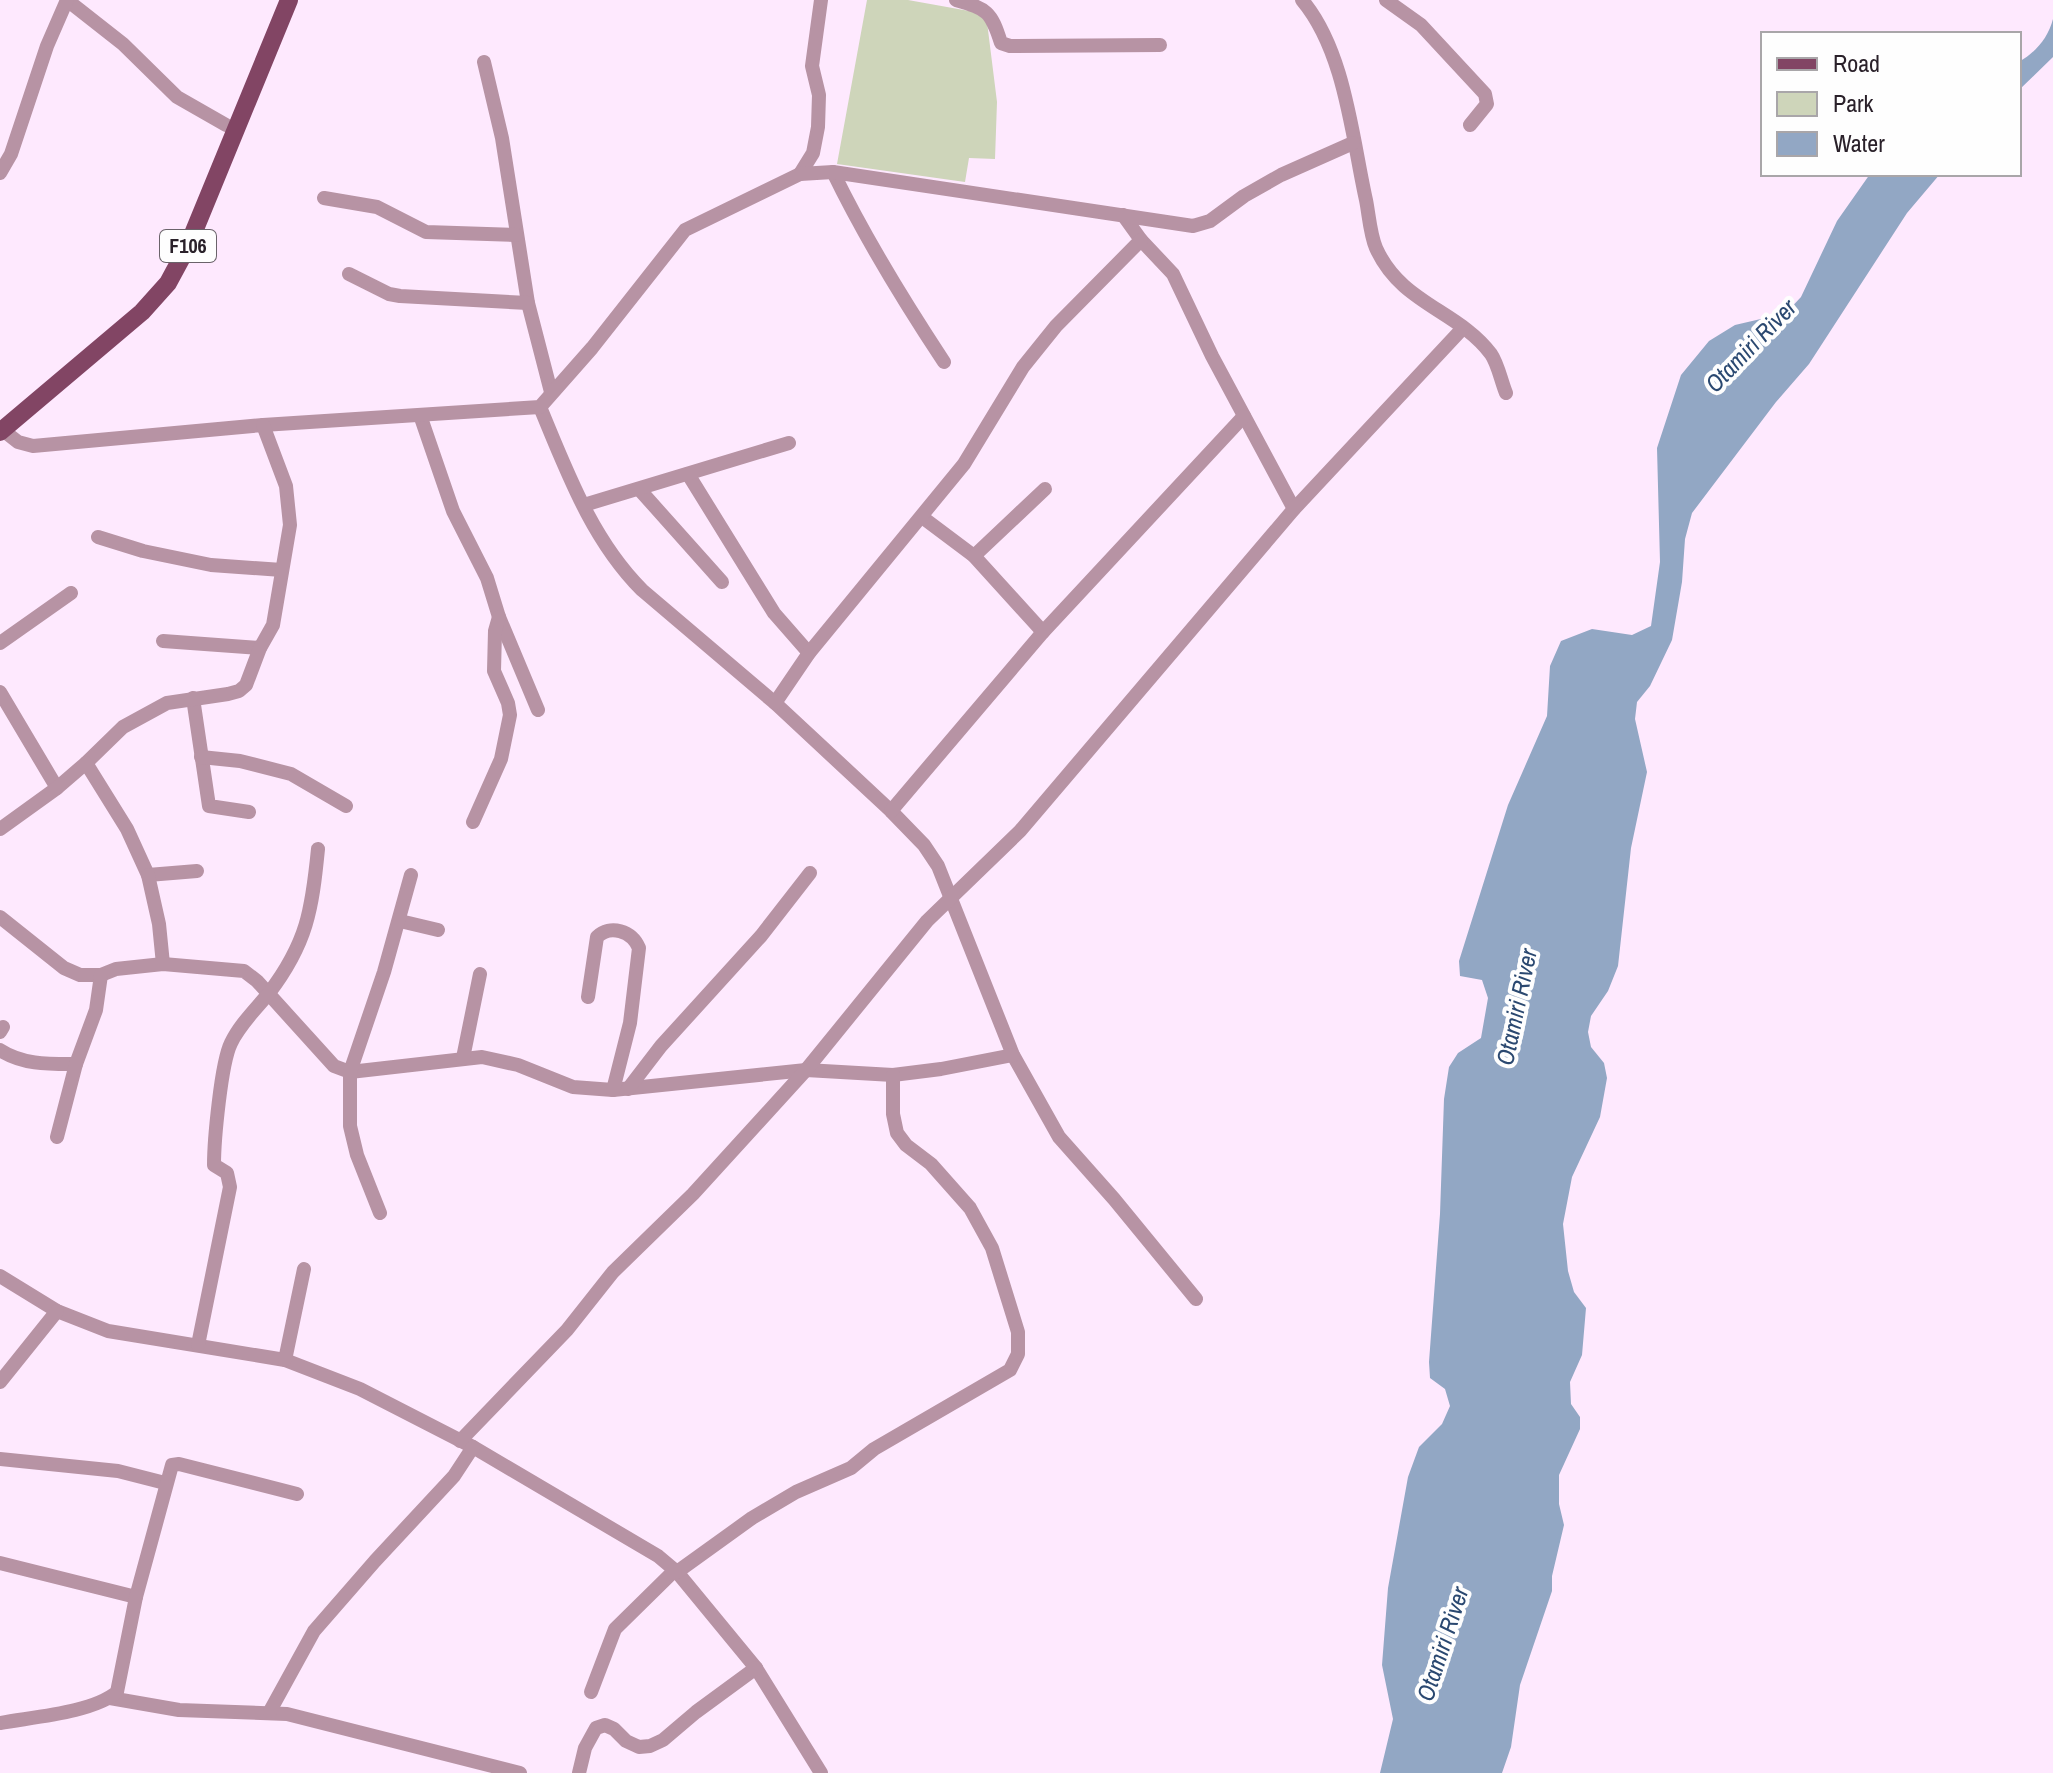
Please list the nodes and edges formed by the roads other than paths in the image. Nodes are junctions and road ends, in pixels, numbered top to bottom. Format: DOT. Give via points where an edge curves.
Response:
graph roads {
  1 [pos="67,0"];
  2 [pos="278,0"];
  3 [pos="289,0"];
  4 [pos="821,0"];
  5 [pos="956,0"];
  6 [pos="1302,0"];
  7 [pos="1386,0"];
  8 [pos="1160,45"];
  9 [pos="484,62"];
  10 [pos="226,125"];
  11 [pos="1470,125"];
  12 [pos="1353,143"];
  13 [pos="833,172"];
  14 [pos="0,173"];
  15 [pos="800,174"];
  16 [pos="324,198"];
  17 [pos="1123,215"];
  18 [pos="516,235"];
  19 [pos="1141,240"];
  20 [pos="349,274"];
  21 [pos="528,303"];
  22 [pos="1463,328"];
  23 [pos="944,362"];
  24 [pos="551,392"];
  25 [pos="1506,393"];
  26 [pos="540,407"];
  27 [pos="420,415"];
  28 [pos="1244,416"];
  29 [pos="263,425"];
  30 [pos="0,427"];
  31 [pos="789,443"];
  32 [pos="688,474"];
  33 [pos="639,489"];
  34 [pos="1045,489"];
  35 [pos="584,505"];
  36 [pos="1294,509"];
  37 [pos="922,517"];
  38 [pos="98,537"];
  39 [pos="974,556"];
  40 [pos="282,570"];
  41 [pos="722,582"];
  42 [pos="71,593"];
  43 [pos="499,617"];
  44 [pos="1043,632"];
  45 [pos="163,641"];
  46 [pos="0,643"];
  47 [pos="260,648"];
  48 [pos="809,653"];
  49 [pos="0,692"];
  50 [pos="193,698"];
  51 [pos="775,703"];
  52 [pos="538,710"];
  53 [pos="201,757"];
  54 [pos="86,763"];
  55 [pos="57,788"];
  56 [pos="346,806"];
  57 [pos="891,811"];
  58 [pos="249,812"];
  59 [pos="473,822"];
  60 [pos="0,829"];
  61 [pos="318,849"];
  62 [pos="197,871"];
  63 [pos="810,873"];
  64 [pos="148,875"];
  65 [pos="411,875"];
  66 [pos="951,898"];
  67 [pos="0,917"];
  68 [pos="400,921"];
  69 [pos="438,930"];
  70 [pos="163,964"];
  71 [pos="480,974"];
  72 [pos="101,975"];
  73 [pos="268,993"];
  74 [pos="588,997"];
  75 [pos="0,1050"];
  76 [pos="1013,1055"];
  77 [pos="463,1058"];
  78 [pos="76,1064"];
  79 [pos="806,1070"];
  80 [pos="350,1072"];
  81 [pos="893,1075"];
  82 [pos="620,1090"];
  83 [pos="57,1137"];
  84 [pos="380,1213"];
  85 [pos="304,1269"];
  86 [pos="0,1276"];
  87 [pos="1196,1299"];
  88 [pos="57,1311"];
  89 [pos="198,1345"];
  90 [pos="285,1360"];
  91 [pos="0,1382"];
  92 [pos="467,1444"];
  93 [pos="0,1459"];
  94 [pos="165,1483"];
  95 [pos="297,1494"];
  96 [pos="0,1563"];
  97 [pos="676,1571"];
  98 [pos="136,1597"];
  99 [pos="756,1668"];
  100 [pos="591,1692"];
  101 [pos="110,1698"];
  102 [pos="270,1711"];
  103 [pos="0,1723"];
  104 [pos="520,1773"];
  105 [pos="579,1773"];
  106 [pos="821,1773"];
  1 -- 10 [label="street" via="123,44 177,97"];
  1 -- 14 [label="street"];
  2 -- 10 [label="main road, F106"];
  3 -- 30 [label="main road, F106" via="168,283 142,312"];
  4 -- 15 [label="street" via="812,66 819,95 818,127 813,153"];
  5 -- 8 [label="street" via="985,8 1001,43 1010,46"];
  6 -- 12 [label="street" via="1334,62"];
  7 -- 11 [label="street" via="1421,25 1485,94 1487,104"];
  9 -- 18 [label="street"];
  10 -- 30 [label="main road, F106" via="179,241 159,276 135,305"];
  12 -- 17 [label="street" via="1281,175 1203,224"];
  12 -- 22 [label="street" via="1376,247 1402,287"];
  13 -- 15 [label="street"];
  13 -- 17 [label="street"];
  13 -- 23 [label="street" via="875,253"];
  15 -- 24 [label="street" via="685,230"];
  16 -- 18 [label="street" via="377,207 426,232"];
  17 -- 19 [label="street"];
  18 -- 21 [label="street"];
  19 -- 28 [label="street" via="1173,274"];
  19 -- 37 [label="street" via="1023,367 964,464"];
  20 -- 21 [label="street" via="400,296"];
  21 -- 24 [label="street"];
  22 -- 25 [label="street" via="1491,355"];
  22 -- 36 [label="street"];
  24 -- 26 [label="street"];
  26 -- 27 [label="street"];
  26 -- 35 [label="street"];
  27 -- 29 [label="street"];
  27 -- 43 [label="street" via="453,511 487,578"];
  28 -- 36 [label="street"];
  28 -- 44 [label="street"];
  29 -- 30 [label="street" via="33,446 18,442"];
  29 -- 40 [label="street" via="290,503"];
  31 -- 32 [label="street"];
  32 -- 33 [label="street"];
  32 -- 48 [label="street" via="774,613"];
  33 -- 35 [label="street"];
  33 -- 41 [label="street"];
  34 -- 39 [label="street"];
  35 -- 51 [label="street" via="620,568"];
  36 -- 66 [label="street" via="1020,831"];
  37 -- 39 [label="street"];
  37 -- 48 [label="street"];
  38 -- 40 [label="street" via="211,565"];
  39 -- 44 [label="street"];
  40 -- 47 [label="street" via="273,625"];
  42 -- 46 [label="street"];
  43 -- 52 [label="street"];
  43 -- 59 [label="street" via="494,671 510,715 501,759"];
  44 -- 57 [label="street"];
  45 -- 47 [label="street"];
  47 -- 50 [label="street" via="239,691"];
  48 -- 51 [label="street"];
  49 -- 55 [label="street"];
  50 -- 53 [label="street"];
  50 -- 54 [label="street" via="167,703 123,727"];
  51 -- 57 [label="street"];
  53 -- 56 [label="street" via="291,774"];
  53 -- 58 [label="street" via="209,806"];
  54 -- 55 [label="street"];
  54 -- 64 [label="street"];
  55 -- 60 [label="street"];
  57 -- 66 [label="street" via="931,855"];
  61 -- 73 [label="street" via="301,942"];
  62 -- 64 [label="street"];
  63 -- 82 [label="street" via="761,936"];
  64 -- 70 [label="street"];
  65 -- 68 [label="street"];
  66 -- 76 [label="street"];
  66 -- 79 [label="street"];
  67 -- 72 [label="street" via="64,968"];
  68 -- 69 [label="street"];
  68 -- 80 [label="street"];
  70 -- 72 [label="street"];
  70 -- 73 [label="street" via="244,971"];
  71 -- 77 [label="street"];
  72 -- 78 [label="street" via="96,1010"];
  73 -- 80 [label="street" via="334,1066"];
  73 -- 89 [label="street" via="242,1025 226,1058 214,1165 227,1173 230,1187"];
  74 -- 82 [label="street" via="597,937 611,930 627,933 639,948"];
  75 -- 78 [label="street" via="41,1064"];
  76 -- 81 [label="street"];
  76 -- 87 [label="street" via="1059,1137"];
  77 -- 80 [label="street"];
  77 -- 82 [label="street" via="518,1065 573,1087"];
  78 -- 83 [label="street"];
  79 -- 81 [label="street"];
  79 -- 82 [label="street"];
  79 -- 92 [label="street" via="613,1272"];
  80 -- 84 [label="street" via="350,1126"];
  81 -- 97 [label="street" via="897,1133 970,1208 992,1248 1018,1332 1018,1354 1010,1370 874,1449 851,1468 752,1518"];
  85 -- 90 [label="street"];
  86 -- 88 [label="street"];
  88 -- 89 [label="street" via="108,1331"];
  88 -- 91 [label="street"];
  89 -- 90 [label="street"];
  90 -- 92 [label="street" via="360,1389"];
  92 -- 97 [label="street"];
  92 -- 102 [label="street" via="454,1476 314,1631"];
  93 -- 94 [label="street" via="118,1471"];
  94 -- 95 [label="street" via="172,1465 179,1464"];
  94 -- 98 [label="street"];
  96 -- 98 [label="street"];
  97 -- 99 [label="street"];
  97 -- 100 [label="street" via="615,1629"];
  98 -- 101 [label="street" via="117,1692"];
  99 -- 105 [label="street" via="650,1746 626,1741 605,1725 596,1728"];
  99 -- 106 [label="street"];
  101 -- 102 [label="street" via="179,1710"];
  101 -- 103 [label="street"];
  102 -- 104 [label="street"];
}
